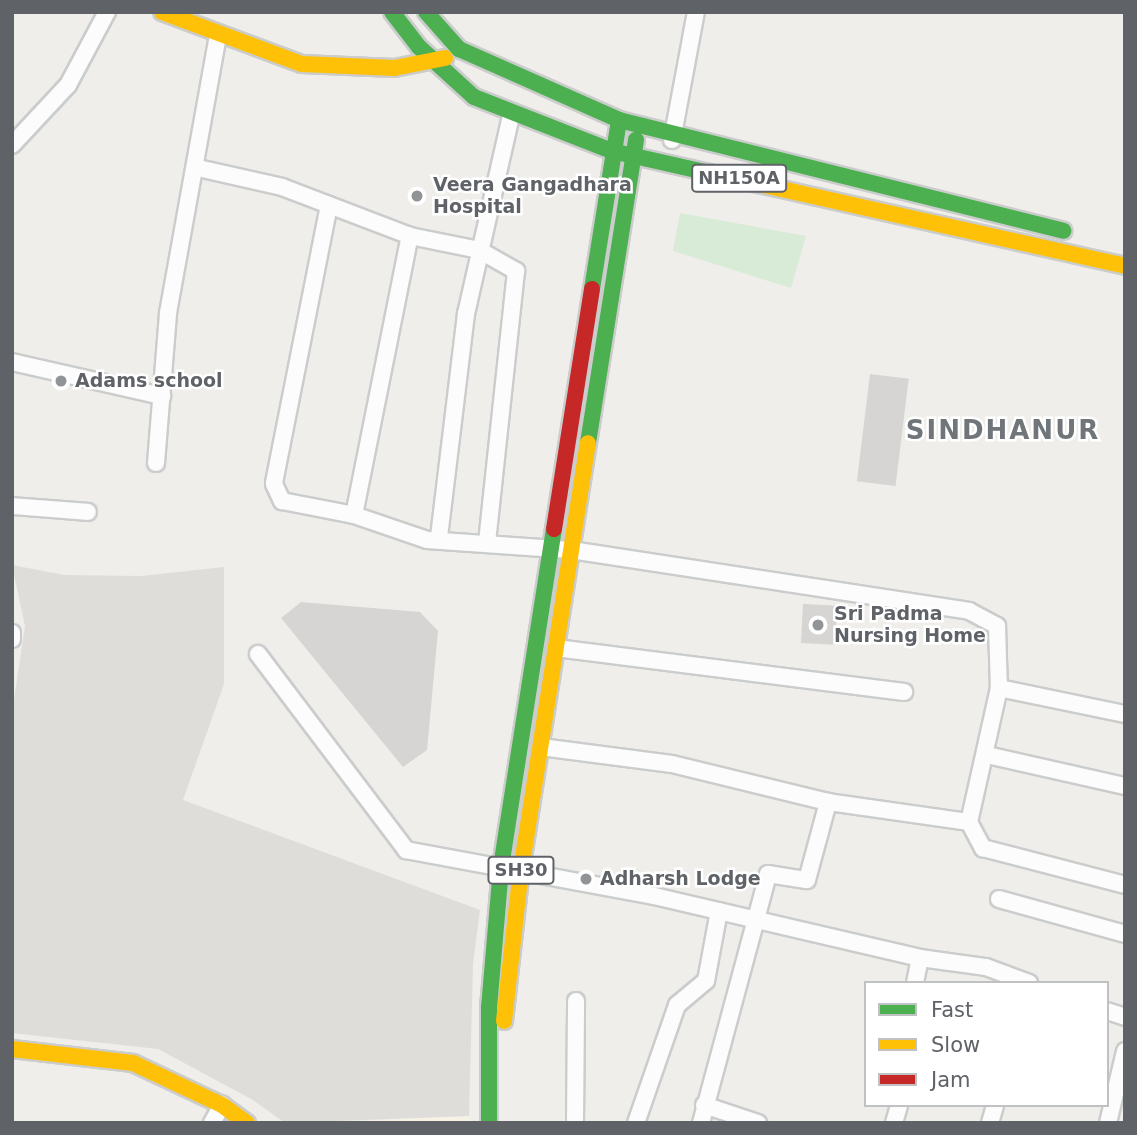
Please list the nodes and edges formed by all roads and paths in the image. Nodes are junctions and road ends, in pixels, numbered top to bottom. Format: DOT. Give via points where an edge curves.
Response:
graph roads {
  1 [pos="107,12"];
  2 [pos="162,12"];
  3 [pos="392,12"];
  4 [pos="426,12"];
  5 [pos="696,12"];
  6 [pos="218,35"];
  7 [pos="459,49"];
  8 [pos="437,63"];
  9 [pos="512,111"];
  10 [pos="619,120"];
  11 [pos="638,125"];
  12 [pos="673,135"];
  13 [pos="12,145"];
  14 [pos="612,150"];
  15 [pos="634,155"];
  16 [pos="668,163"];
  17 [pos="198,168"];
  18 [pos="328,205"];
  19 [pos="410,236"];
  20 [pos="1085,237"];
  21 [pos="479,250"];
  22 [pos="1125,266"];
  23 [pos="12,362"];
  24 [pos="162,396"];
  25 [pos="156,463"];
  26 [pos="12,506"];
  27 [pos="88,512"];
  28 [pos="354,515"];
  29 [pos="439,537"];
  30 [pos="487,541"];
  31 [pos="551,548"];
  32 [pos="571,550"];
  33 [pos="12,633"];
  34 [pos="12,639"];
  35 [pos="556,648"];
  36 [pos="258,654"];
  37 [pos="999,688"];
  38 [pos="904,692"];
  39 [pos="1125,714"];
  40 [pos="541,747"];
  41 [pos="987,755"];
  42 [pos="1125,786"];
  43 [pos="828,802"];
  44 [pos="969,822"];
  45 [pos="501,867"];
  46 [pos="521,870"];
  47 [pos="1125,885"];
  48 [pos="999,898"];
  49 [pos="719,911"];
  50 [pos="759,918"];
  51 [pos="1125,934"];
  52 [pos="920,958"];
  53 [pos="915,981"];
  54 [pos="1024,981"];
  55 [pos="576,1001"];
  56 [pos="12,1049"];
  57 [pos="1125,1051"];
  58 [pos="222,1105"];
  59 [pos="704,1105"];
  60 [pos="212,1123"];
  61 [pos="247,1123"];
  62 [pos="489,1123"];
  63 [pos="506,1123"];
  64 [pos="575,1123"];
  65 [pos="636,1123"];
  66 [pos="701,1123"];
  67 [pos="758,1123"];
  68 [pos="1108,1123"];
  1 -- 13 [label="street" via="68,85"];
  2 -- 6 [label="main road"];
  3 -- 8 [label="main road, NH150A"];
  4 -- 7 [label="main road, NH150A"];
  5 -- 12 [label="street"];
  6 -- 8 [label="main road" via="302,64 394,68"];
  6 -- 17 [label="street"];
  7 -- 8 [label="main road"];
  7 -- 10 [label="main road, NH150A"];
  8 -- 9 [label="main road, NH150A" via="474,97"];
  9 -- 14 [label="main road, NH150A"];
  9 -- 21 [label="street"];
  10 -- 11 [label="main road, NH150A"];
  10 -- 14 [label="main road"];
  11 -- 12 [label="main road, NH150A"];
  11 -- 15 [label="main road, SH30"];
  12 -- 16 [label="street"];
  12 -- 20 [label="main road, NH150A"];
  14 -- 15 [label="main road, NH150A"];
  14 -- 31 [label="main road"];
  15 -- 16 [label="main road, NH150A"];
  15 -- 32 [label="main road, SH30"];
  16 -- 22 [label="main road, NH150A"];
  17 -- 18 [label="street" via="282,187"];
  17 -- 24 [label="street" via="168,313"];
  18 -- 19 [label="street"];
  18 -- 28 [label="street" via="274,484 282,501"];
  19 -- 21 [label="street"];
  19 -- 28 [label="street"];
  21 -- 29 [label="street"];
  21 -- 30 [label="street" via="516,271"];
  23 -- 24 [label="street"];
  24 -- 25 [label="street"];
  26 -- 27 [label="street"];
  28 -- 29 [label="street" via="427,540"];
  29 -- 30 [label="street"];
  30 -- 31 [label="street"];
  31 -- 32 [label="street"];
  31 -- 45 [label="main road"];
  32 -- 35 [label="main road, SH30"];
  32 -- 37 [label="street" via="969,611 997,626"];
  33 -- 34 [label="street"];
  35 -- 38 [label="street"];
  35 -- 40 [label="main road, SH30"];
  36 -- 45 [label="street" via="407,850"];
  37 -- 39 [label="street"];
  37 -- 41 [label="street"];
  40 -- 43 [label="street" via="672,764"];
  40 -- 46 [label="main road, SH30"];
  41 -- 42 [label="street"];
  41 -- 44 [label="street"];
  43 -- 44 [label="street"];
  43 -- 50 [label="street" via="807,880 768,874"];
  44 -- 47 [label="street" via="983,848"];
  45 -- 46 [label="street"];
  45 -- 62 [label="main road" via="489,1008"];
  46 -- 49 [label="street"];
  46 -- 63 [label="main road, SH30" via="502,1040"];
  48 -- 51 [label="street"];
  49 -- 50 [label="street"];
  49 -- 65 [label="street" via="706,981 677,1005"];
  50 -- 52 [label="street"];
  50 -- 59 [label="street"];
  52 -- 53 [label="street"];
  52 -- 54 [label="street" via="986,967"];
  55 -- 64 [label="street"];
  56 -- 58 [label="main road" via="133,1063"];
  57 -- 68 [label="street"];
  58 -- 60 [label="street"];
  58 -- 61 [label="main road"];
  59 -- 66 [label="street"];
  59 -- 67 [label="street"];
}
